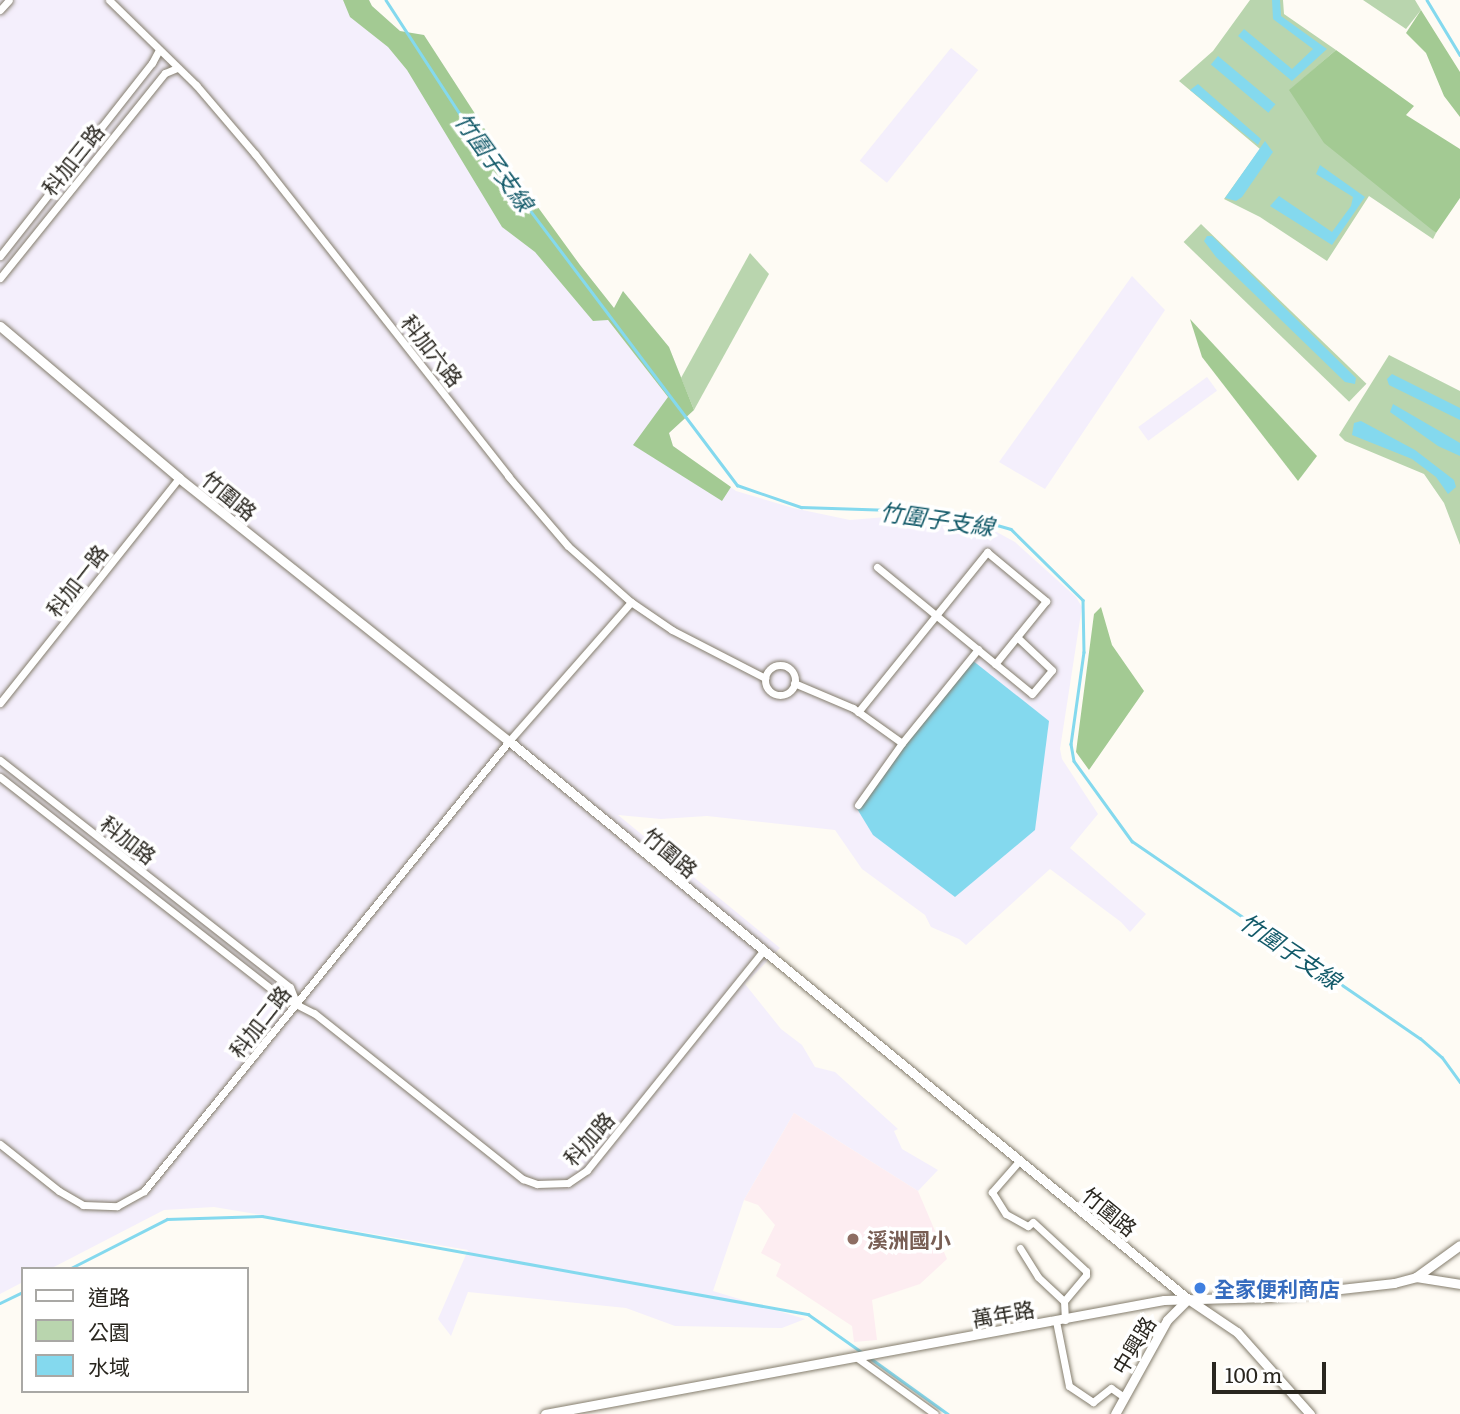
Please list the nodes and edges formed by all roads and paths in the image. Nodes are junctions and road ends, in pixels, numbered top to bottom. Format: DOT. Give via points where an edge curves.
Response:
graph roads {
  1 [pos="9,0"];
  2 [pos="109,0"];
  3 [pos="0,10"];
  4 [pos="159,50"];
  5 [pos="177,68"];
  6 [pos="0,256"];
  7 [pos="0,278"];
  8 [pos="0,326"];
  9 [pos="179,478"];
  10 [pos="877,568"];
  11 [pos="631,602"];
  12 [pos="935,615"];
  13 [pos="1017,637"];
  14 [pos="978,649"];
  15 [pos="995,664"];
  16 [pos="765,678"];
  17 [pos="794,683"];
  18 [pos="0,704"];
  19 [pos="858,712"];
  20 [pos="509,741"];
  21 [pos="902,743"];
  22 [pos="0,760"];
  23 [pos="0,777"];
  24 [pos="859,805"];
  25 [pos="762,950"];
  26 [pos="296,1003"];
  27 [pos="0,1144"];
  28 [pos="1020,1160"];
  29 [pos="1460,1245"];
  30 [pos="1020,1248"];
  31 [pos="1416,1276"];
  32 [pos="1460,1284"];
  33 [pos="1188,1298"];
  34 [pos="1064,1301"];
  35 [pos="1061,1321"];
  36 [pos="863,1355"];
  37 [pos="1124,1397"];
  38 [pos="545,1414"];
  39 [pos="935,1414"];
  40 [pos="1115,1414"];
  41 [pos="1310,1414"];
  1 -- 3 [label="street"];
  2 -- 4 [label="street, 科加六路"];
  4 -- 5 [label="street, 科加六路"];
  4 -- 6 [label="street, 科加三路"];
  5 -- 7 [label="street, 科加三路" via="165,72"];
  5 -- 11 [label="street, 科加六路" via="255,154 537,512"];
  8 -- 9 [label="street, 竹圍路"];
  9 -- 18 [label="street, 科加一路"];
  9 -- 20 [label="street, 竹圍路"];
  10 -- 12 [label="street"];
  11 -- 16 [label="street, 科加六路" via="672,630"];
  11 -- 20 [label="street, 科加二路"];
  12 -- 13 [label="street" via="987,552 1046,601"];
  12 -- 14 [label="street"];
  12 -- 19 [label="street"];
  13 -- 15 [label="street"];
  13 -- 15 [label="street" via="1052,670 1032,694"];
  14 -- 15 [label="street"];
  14 -- 21 [label="street"];
  16 -- 17 [label="street" via="766,688 774,694 789,692"];
  16 -- 17 [label="street" via="773,667 782,665 793,674"];
  17 -- 19 [label="street"];
  19 -- 21 [label="street"];
  20 -- 25 [label="street, 竹圍路"];
  20 -- 26 [label="street, 科加二路"];
  21 -- 24 [label="street"];
  22 -- 26 [label="street, 科加路" via="290,987"];
  23 -- 26 [label="street, 科加路" via="282,998"];
  25 -- 26 [label="street, 科加路" via="593,1164 575,1180 552,1186 523,1179"];
  25 -- 28 [label="street, 竹圍路"];
  26 -- 27 [label="street, 科加二路" via="156,1180 129,1202 83,1205"];
  28 -- 33 [label="street, 竹圍路"];
  28 -- 34 [label="street" via="992,1192 1006,1214 1028,1226 1033,1223 1086,1271"];
  29 -- 31 [label="street, 萬年路"];
  30 -- 34 [label="street" via="1038,1277"];
  31 -- 32 [label="street"];
  31 -- 33 [label="street, 萬年路" via="1394,1283 1269,1297"];
  33 -- 35 [label="street, 萬年路"];
  33 -- 37 [label="street, 中興路" via="1167,1321"];
  33 -- 41 [label="street, 竹圍路" via="1237,1332"];
  34 -- 35 [label="street"];
  35 -- 36 [label="street, 萬年路"];
  35 -- 37 [label="street" via="1069,1386 1093,1402 1111,1388"];
  36 -- 38 [label="street, 萬年路"];
  36 -- 39 [label="street"];
  37 -- 40 [label="street, 中興路"];
}
